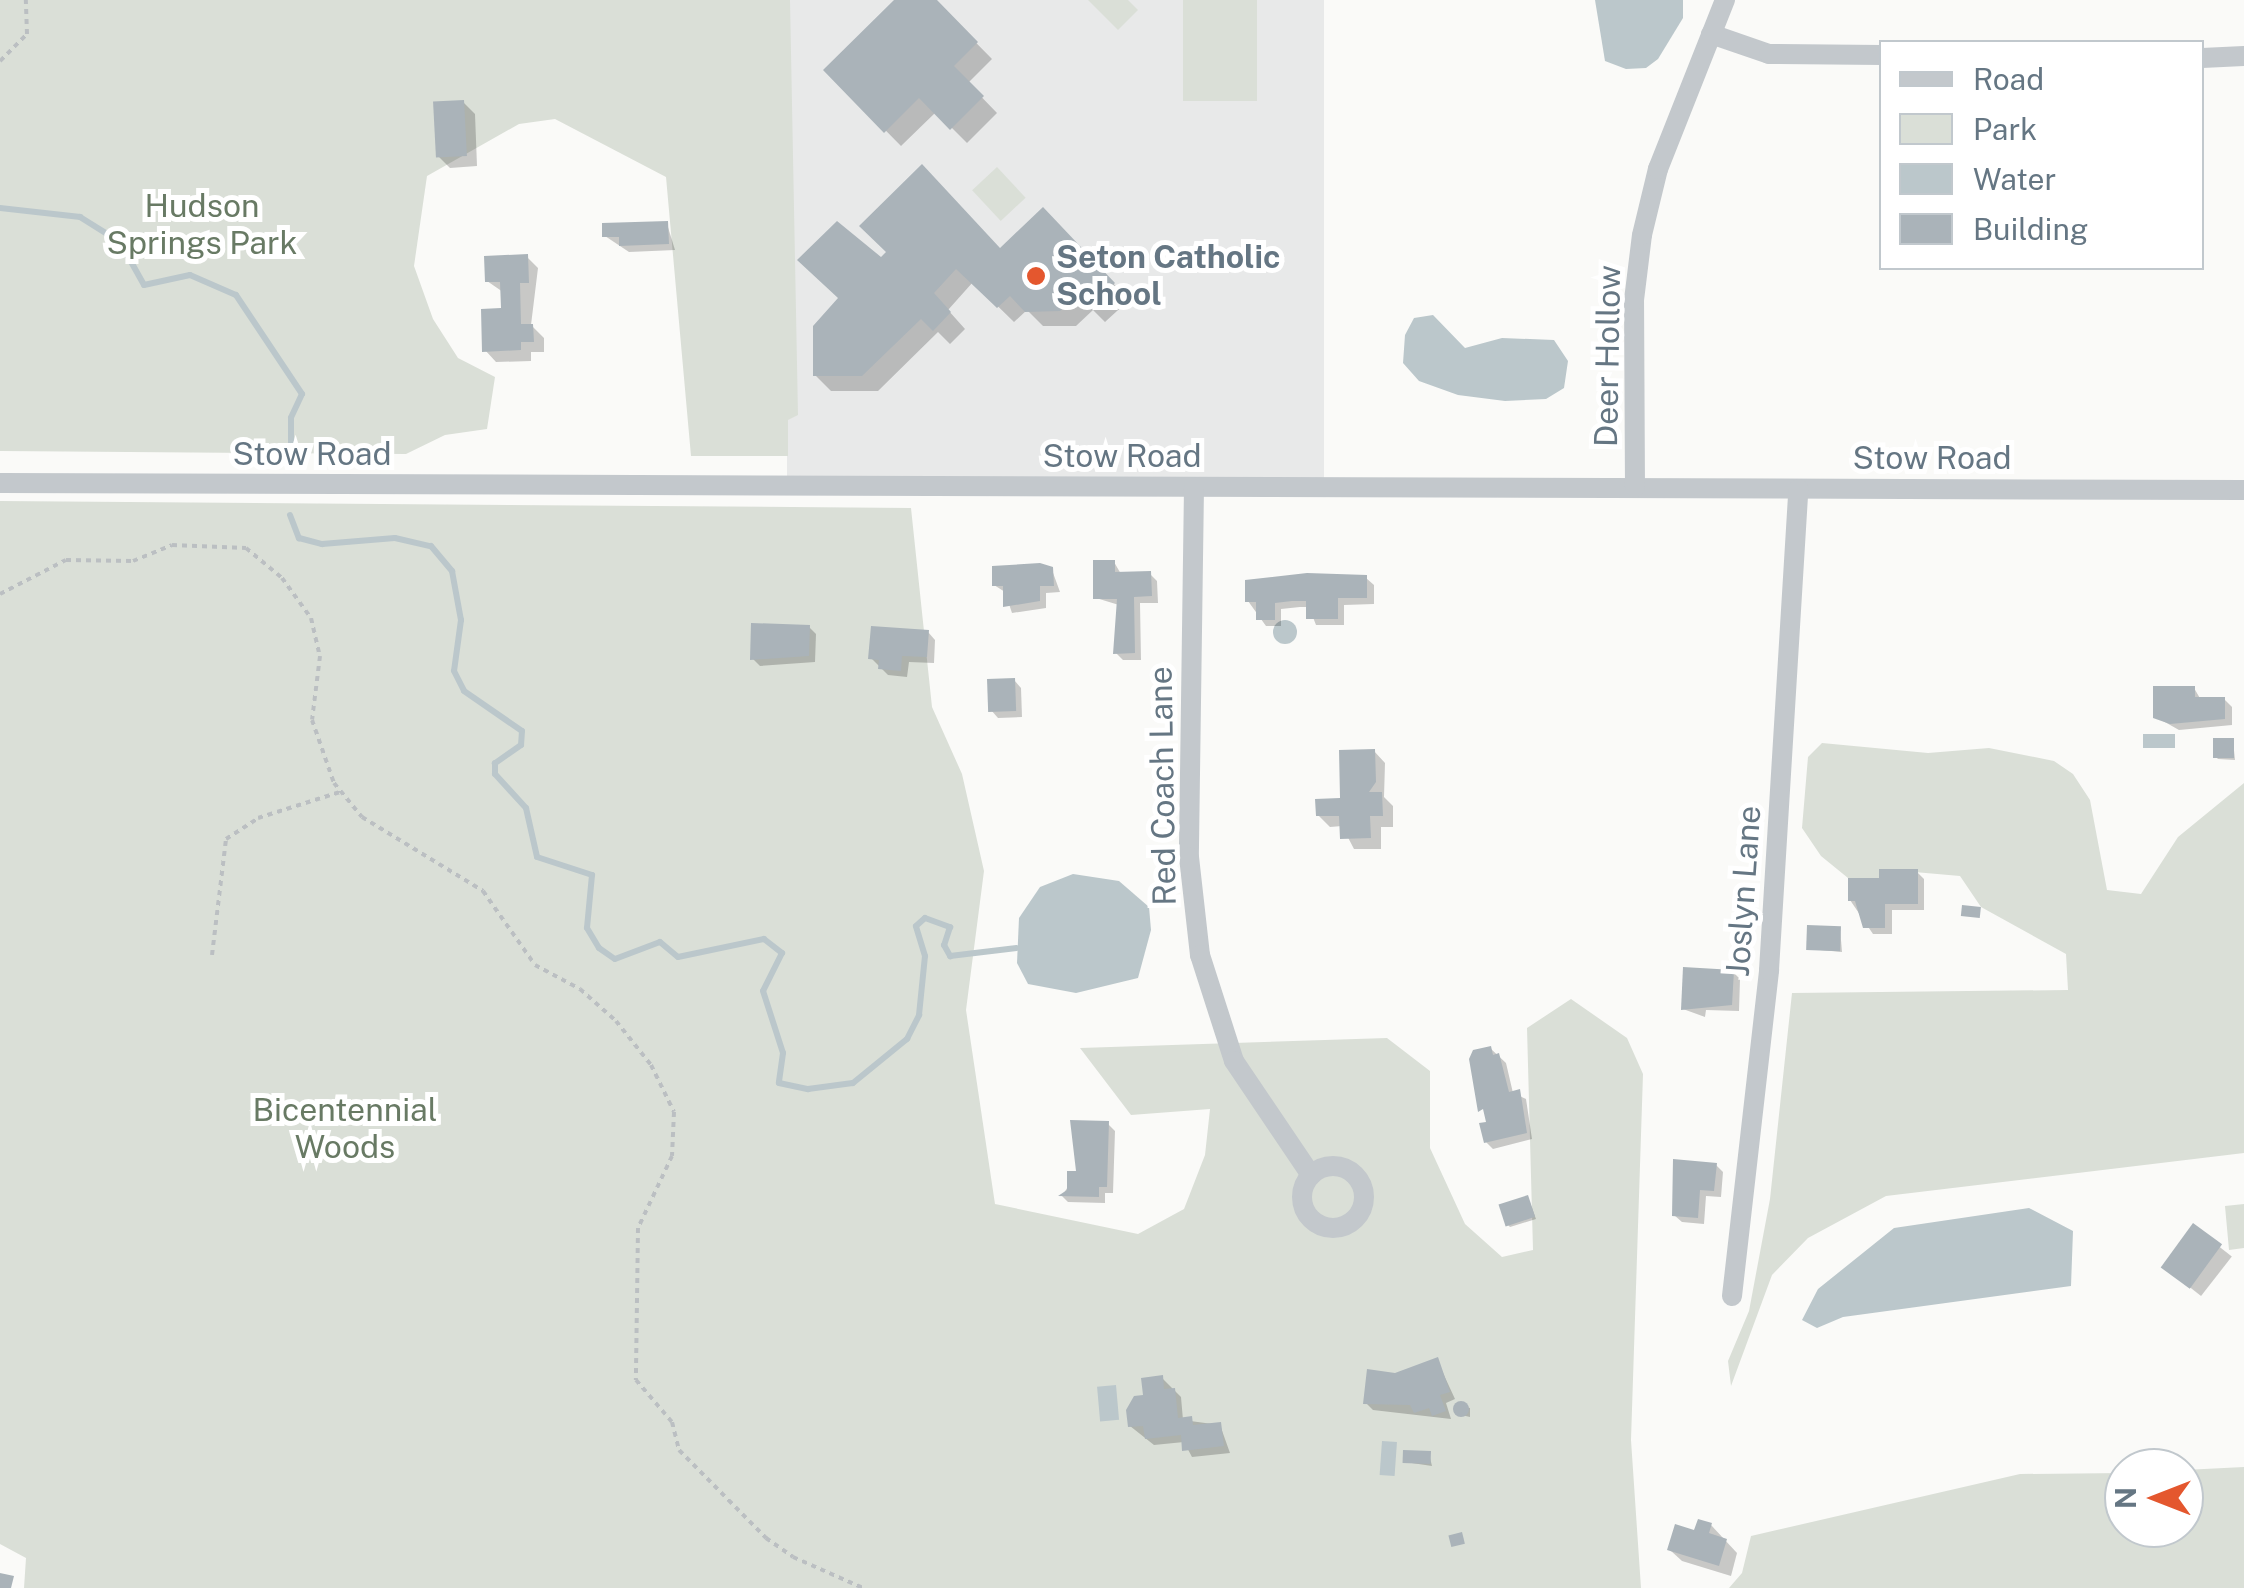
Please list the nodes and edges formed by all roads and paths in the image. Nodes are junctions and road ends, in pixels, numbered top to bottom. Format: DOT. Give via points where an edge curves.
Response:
graph roads {
  1 [pos="26,0"];
  2 [pos="1725,0"];
  3 [pos="1711,34"];
  4 [pos="1879,55"];
  5 [pos="2244,56"];
  6 [pos="2204,58"];
  7 [pos="0,61"];
  8 [pos="0,483"];
  9 [pos="1194,487"];
  10 [pos="1636,487"];
  11 [pos="1798,488"];
  12 [pos="2244,490"];
  13 [pos="0,594"];
  14 [pos="340,792"];
  15 [pos="212,955"];
  16 [pos="1311,1175"];
  17 [pos="1732,1296"];
  18 [pos="863,1588"];
  1 -- 7 [label="path" via="27,34"];
  2 -- 3 [label="street, Deer Hollow"];
  3 -- 4 [label="street" via="1769,54"];
  3 -- 10 [label="street, Deer Hollow" via="1658,169 1642,234 1634,300"];
  5 -- 6 [label="street"];
  8 -- 9 [label="street, Stow Road"];
  9 -- 10 [label="street, Stow Road"];
  9 -- 16 [label="street, Red Coach Lane" via="1189,856 1200,955 1234,1061"];
  10 -- 11 [label="street, Stow Road"];
  11 -- 12 [label="street, Stow Road"];
  11 -- 17 [label="street, Joslyn Lane" via="1769,970"];
  13 -- 14 [label="path" via="66,560 133,561 172,545 246,548 282,578 311,618 320,656 314,734"];
  14 -- 15 [label="path" via="258,818 226,840"];
  14 -- 18 [label="path" via="397,842 483,891 536,964 580,989 651,1065 674,1112 672,1141 638,1228 636,1380 672,1422 679,1450 766,1538 793,1558"];
}
